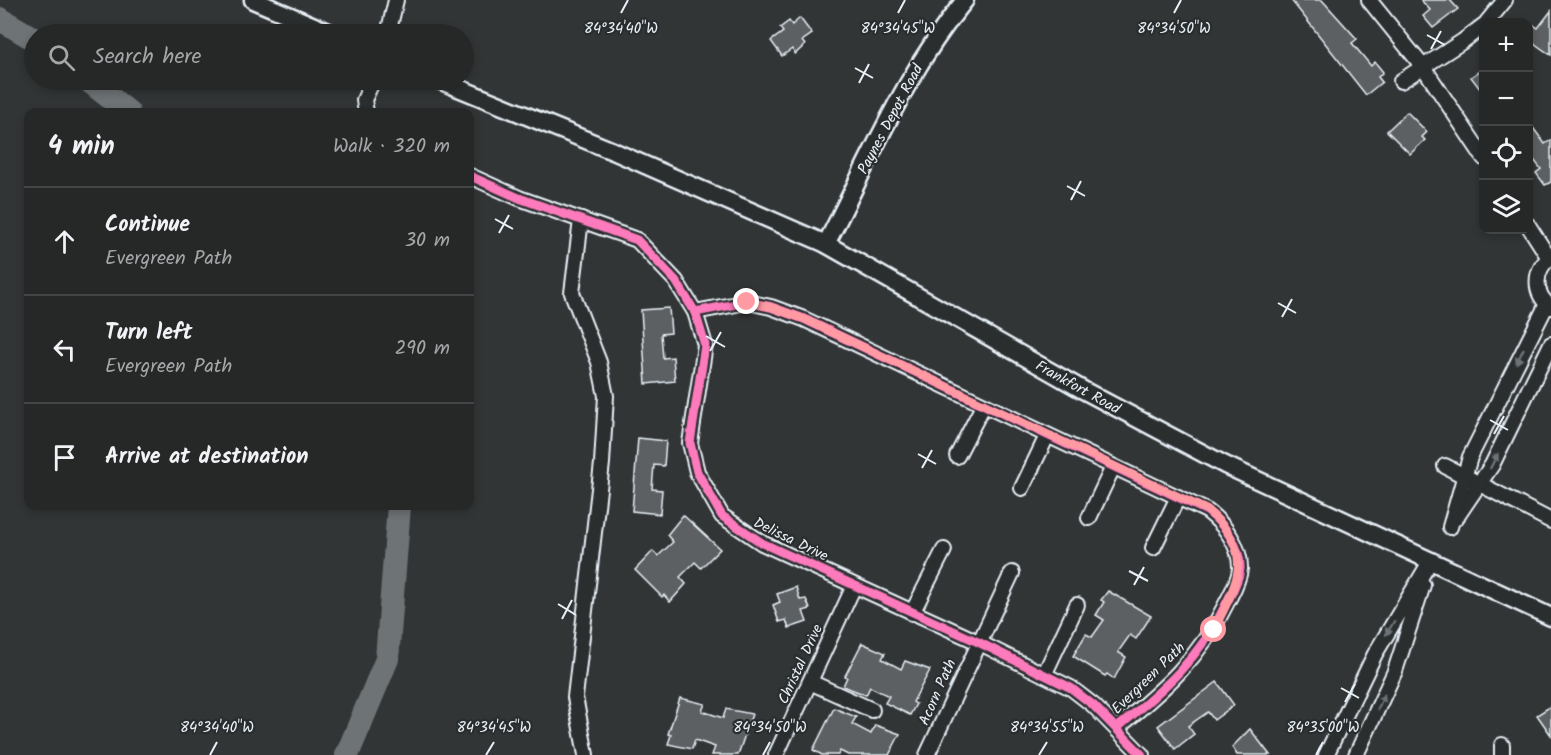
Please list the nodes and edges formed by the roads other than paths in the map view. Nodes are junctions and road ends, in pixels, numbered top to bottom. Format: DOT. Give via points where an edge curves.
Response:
graph roads {
  1 [pos="253,0"];
  2 [pos="396,0"];
  3 [pos="965,0"];
  4 [pos="1369,0"];
  5 [pos="1506,0"];
  6 [pos="1490,18"];
  7 [pos="309,24"];
  8 [pos="390,24"];
  9 [pos="1479,28"];
  10 [pos="1424,68"];
  11 [pos="1401,81"];
  12 [pos="368,90"];
  13 [pos="463,90"];
  14 [pos="365,108"];
  15 [pos="1479,150"];
  16 [pos="474,178"];
  17 [pos="581,220"];
  18 [pos="1533,232"];
  19 [pos="826,244"];
  20 [pos="1550,258"];
  21 [pos="1549,305"];
  22 [pos="695,312"];
  23 [pos="1551,344"];
  24 [pos="983,406"];
  25 [pos="1047,436"];
  26 [pos="957,456"];
  27 [pos="1445,466"];
  28 [pos="1113,467"];
  29 [pos="1464,478"];
  30 [pos="1478,486"];
  31 [pos="1022,488"];
  32 [pos="1178,497"];
  33 [pos="1089,518"];
  34 [pos="1551,522"];
  35 [pos="1153,548"];
  36 [pos="944,550"];
  37 [pos="1431,560"];
  38 [pos="1012,573"];
  39 [pos="854,586"];
  40 [pos="1077,605"];
  41 [pos="912,612"];
  42 [pos="1551,617"];
  43 [pos="978,642"];
  44 [pos="1045,673"];
  45 [pos="810,682"];
  46 [pos="872,710"];
  47 [pos="1117,728"];
  48 [pos="778,752"];
  49 [pos="1332,753"];
  50 [pos="586,755"];
  51 [pos="793,755"];
  52 [pos="927,755"];
  53 [pos="1142,755"];
  54 [pos="1356,755"];
  1 -- 7 [label="main road"];
  2 -- 8 [label="street"];
  3 -- 19 [label="main road, Paynes Depot Road" via="916,67"];
  4 -- 10 [label="street"];
  5 -- 6 [label="street"];
  9 -- 10 [label="street"];
  10 -- 11 [label="street"];
  10 -- 15 [label="street"];
  12 -- 14 [label="street"];
  13 -- 19 [label="main road, Frankfort Road"];
  16 -- 17 [label="street, Delissa Drive"];
  17 -- 22 [label="street, Delissa Drive" via="637,240 676,281"];
  17 -- 50 [label="street" via="572,293 599,362 606,396 575,697"];
  18 -- 20 [label="street"];
  19 -- 37 [label="main road, Frankfort Road" via="1083,390 1225,465"];
  20 -- 21 [label="street" via="1537,281"];
  21 -- 29 [label="street, one-way" via="1470,457"];
  22 -- 24 [label="street, Evergreen Path" via="747,302 771,307 804,319"];
  22 -- 39 [label="street, Delissa Drive" via="705,345 690,443 697,472 722,516 741,531"];
  30 -- 23 [label="street, one-way"];
  24 -- 25 [label="street, Evergreen Path"];
  24 -- 26 [label="street"];
  25 -- 28 [label="street, Evergreen Path"];
  25 -- 31 [label="street"];
  27 -- 29 [label="street"];
  28 -- 32 [label="street, Evergreen Path"];
  28 -- 33 [label="street"];
  29 -- 30 [label="street"];
  29 -- 30 [label="street" via="1450,527"];
  30 -- 34 [label="street"];
  32 -- 35 [label="street"];
  32 -- 47 [label="street, Evergreen Path" via="1207,510 1223,524 1234,544 1240,569 1214,630 1188,665"];
  36 -- 41 [label="street"];
  37 -- 42 [label="main road, Frankfort Road"];
  37 -- 49 [label="street, one-way" via="1375,654"];
  54 -- 37 [label="street, one-way" via="1395,671"];
  38 -- 43 [label="street, Acorn Path"];
  39 -- 41 [label="street, Delissa Drive"];
  39 -- 45 [label="street, Christal Drive"];
  40 -- 44 [label="street"];
  41 -- 43 [label="street, Delissa Drive"];
  43 -- 44 [label="street, Delissa Drive"];
  43 -- 52 [label="street, Acorn Path"];
  44 -- 47 [label="street, Delissa Drive" via="1071,688"];
  45 -- 46 [label="street"];
  45 -- 48 [label="street, Christal Drive"];
  47 -- 53 [label="street, Delissa Drive"];
  48 -- 51 [label="street"];
}
